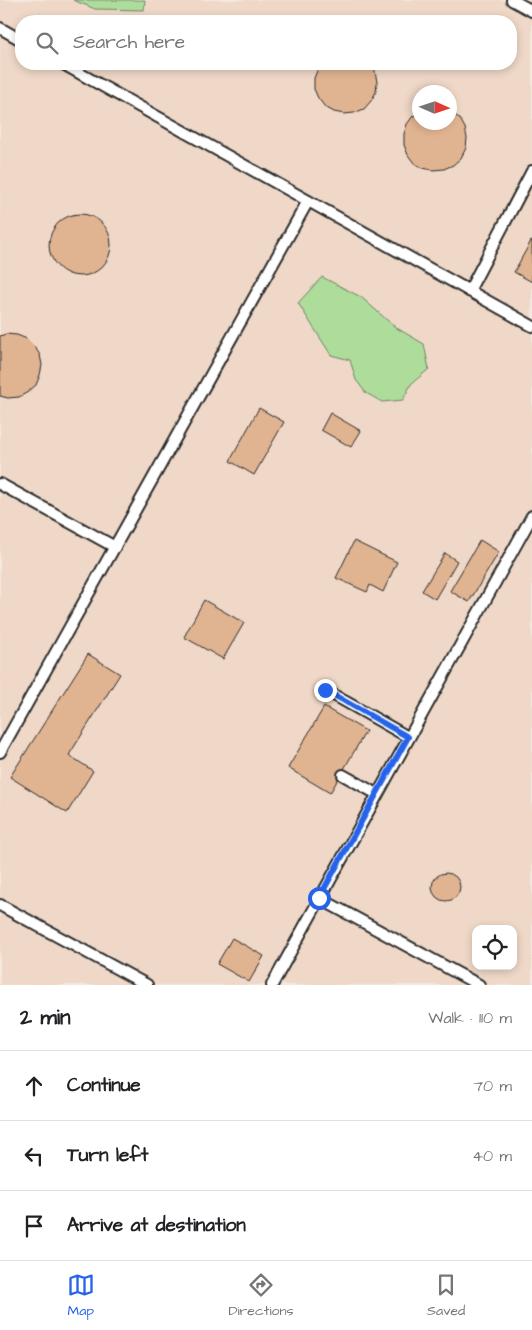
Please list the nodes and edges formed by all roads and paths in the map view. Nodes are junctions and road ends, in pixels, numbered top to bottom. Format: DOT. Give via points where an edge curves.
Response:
graph roads {
  1 [pos="512,0"];
  2 [pos="532,11"];
  3 [pos="0,28"];
  4 [pos="15,37"];
  5 [pos="75,70"];
  6 [pos="532,171"];
  7 [pos="308,201"];
  8 [pos="469,291"];
  9 [pos="532,326"];
  10 [pos="0,484"];
  11 [pos="532,516"];
  12 [pos="115,547"];
  13 [pos="325,690"];
  14 [pos="408,737"];
  15 [pos="0,752"];
  16 [pos="342,775"];
  17 [pos="377,794"];
  18 [pos="319,898"];
  19 [pos="0,905"];
  20 [pos="147,985"];
  21 [pos="272,985"];
  22 [pos="478,985"];
  1 -- 2 [label="lane"];
  3 -- 4 [label="lane"];
  5 -- 7 [label="lane"];
  6 -- 8 [label="lane"];
  7 -- 8 [label="lane"];
  7 -- 12 [label="lane"];
  8 -- 9 [label="lane"];
  10 -- 12 [label="lane"];
  11 -- 14 [label="lane"];
  12 -- 15 [label="lane"];
  13 -- 14 [label="lane"];
  14 -- 17 [label="lane"];
  16 -- 17 [label="lane"];
  17 -- 18 [label="lane"];
  18 -- 21 [label="lane"];
  18 -- 22 [label="lane"];
  19 -- 20 [label="lane"];
}
